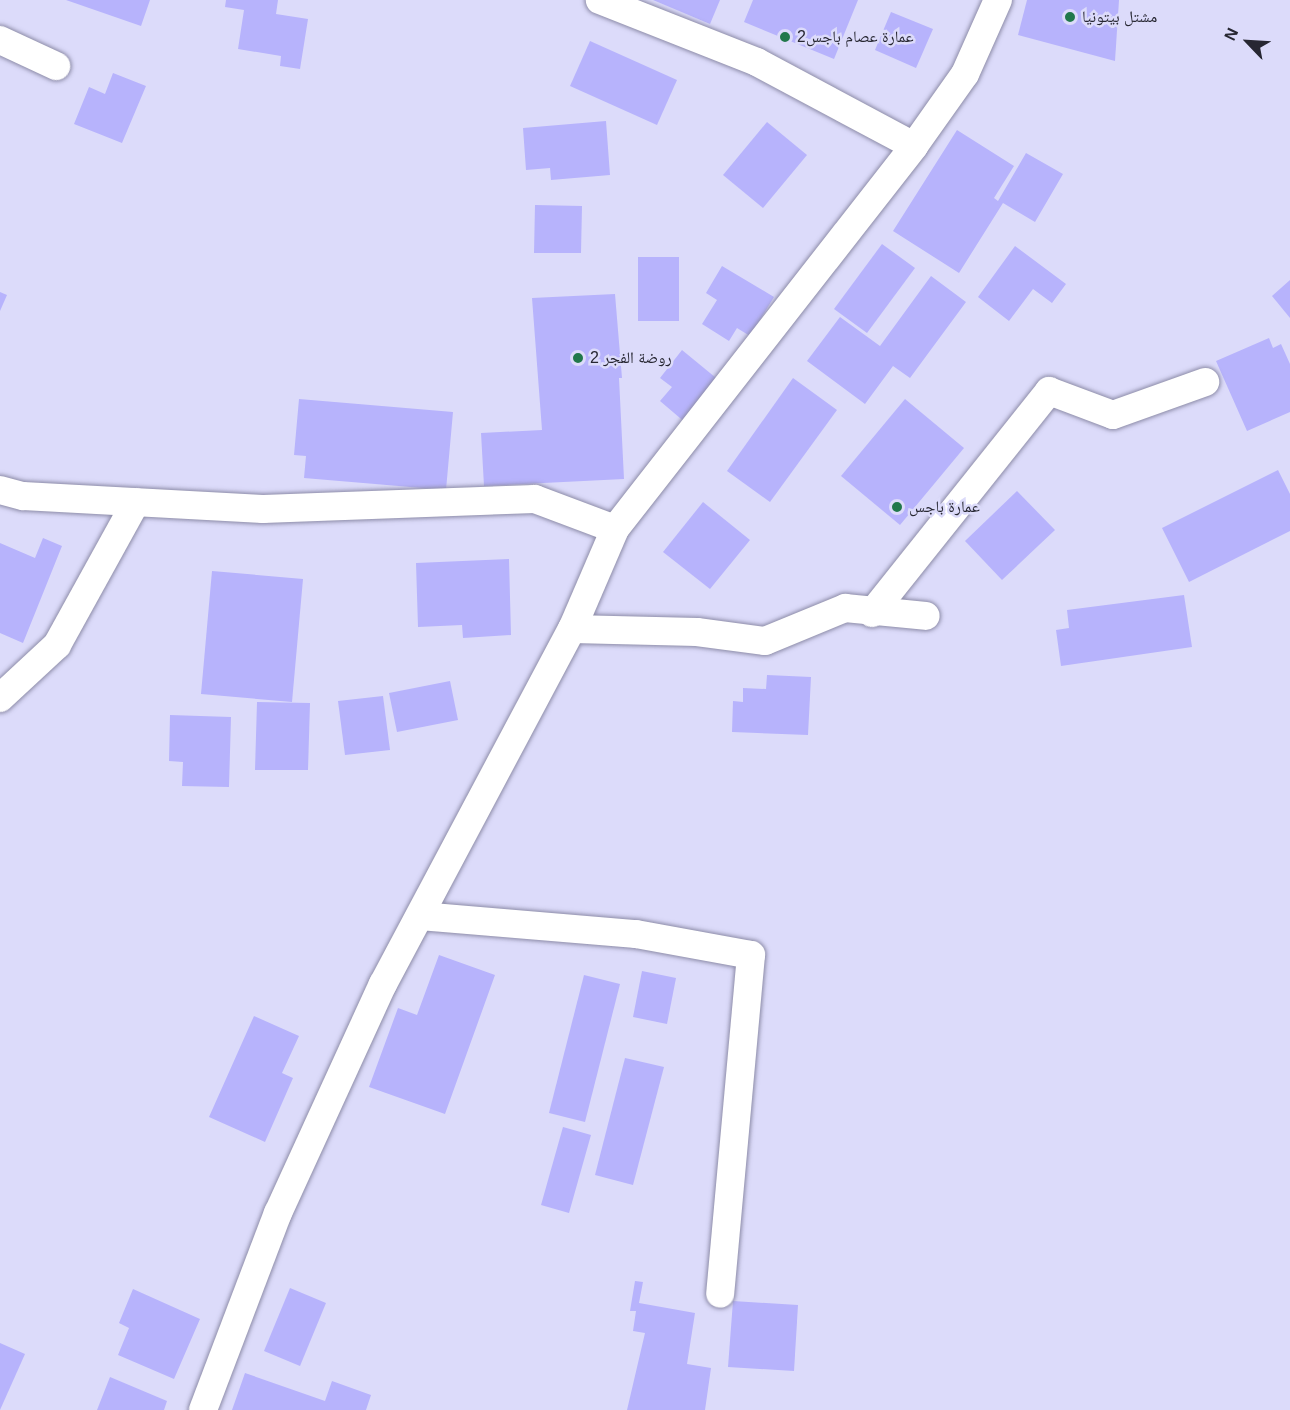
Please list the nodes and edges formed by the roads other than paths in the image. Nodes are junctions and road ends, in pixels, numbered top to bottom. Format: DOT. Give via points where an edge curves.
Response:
graph roads {
  1 [pos="600,0"];
  2 [pos="998,0"];
  3 [pos="0,40"];
  4 [pos="56,66"];
  5 [pos="914,146"];
  6 [pos="1205,382"];
  7 [pos="0,490"];
  8 [pos="136,502"];
  9 [pos="615,529"];
  10 [pos="872,613"];
  11 [pos="926,616"];
  12 [pos="572,629"];
  13 [pos="0,698"];
  14 [pos="420,916"];
  15 [pos="720,1294"];
  16 [pos="203,1410"];
  1 -- 5 [label="street" via="757,62"];
  2 -- 5 [label="street" via="965,74"];
  3 -- 4 [label="street"];
  5 -- 9 [label="street"];
  6 -- 10 [label="street" via="1113,415 1049,391"];
  7 -- 8 [label="street" via="23,496"];
  8 -- 9 [label="street" via="263,509 536,499"];
  8 -- 13 [label="street" via="57,645"];
  9 -- 12 [label="street"];
  10 -- 11 [label="street"];
  10 -- 12 [label="street" via="845,608 765,641 697,632"];
  12 -- 14 [label="street"];
  14 -- 15 [label="street" via="636,934 751,955"];
  14 -- 16 [label="street" via="382,984 278,1213"];
}
